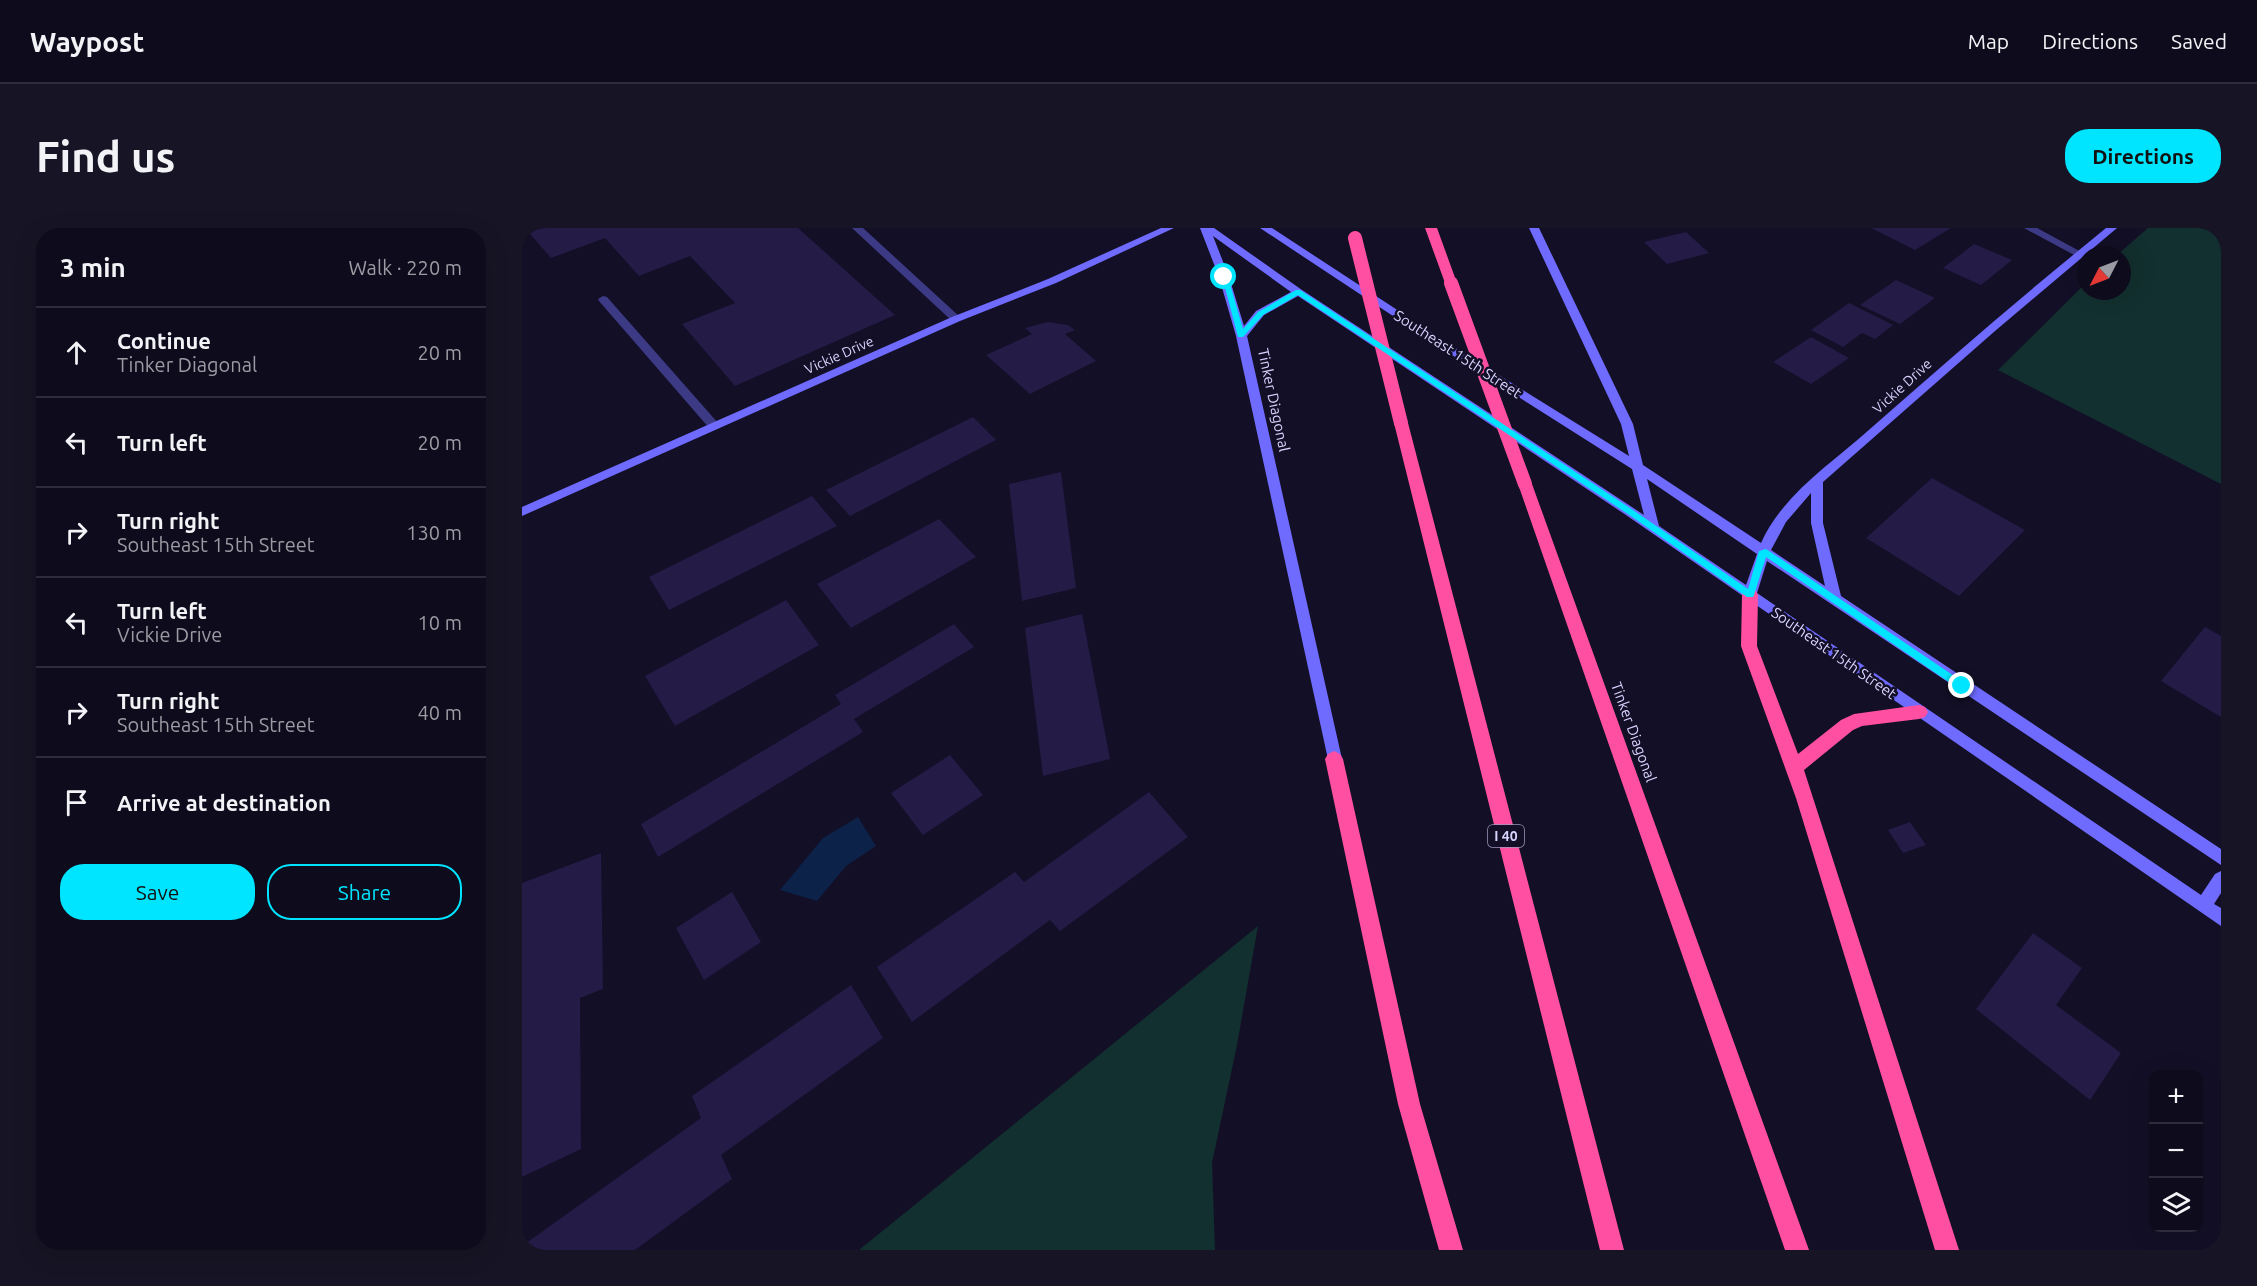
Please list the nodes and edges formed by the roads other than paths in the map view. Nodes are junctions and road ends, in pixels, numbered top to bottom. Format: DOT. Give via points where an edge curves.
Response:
graph roads {
  1 [pos="857,228"];
  2 [pos="1169,228"];
  3 [pos="1206,228"];
  4 [pos="1265,228"];
  5 [pos="1431,228"];
  6 [pos="1534,228"];
  7 [pos="2029,228"];
  8 [pos="2112,228"];
  9 [pos="1354,233"];
  10 [pos="2090,246"];
  11 [pos="2077,252"];
  12 [pos="2077,256"];
  13 [pos="1298,292"];
  14 [pos="603,299"];
  15 [pos="956,319"];
  16 [pos="1241,336"];
  17 [pos="714,426"];
  18 [pos="1639,468"];
  19 [pos="1817,478"];
  20 [pos="522,512"];
  21 [pos="1653,527"];
  22 [pos="1763,551"];
  23 [pos="1750,595"];
  24 [pos="1834,597"];
  25 [pos="1919,712"];
  26 [pos="1334,759"];
  27 [pos="1793,768"];
  28 [pos="2221,858"];
  29 [pos="2221,879"];
  30 [pos="2203,906"];
  31 [pos="2221,918"];
  32 [pos="1451,1250"];
  33 [pos="1612,1250"];
  34 [pos="1797,1250"];
  35 [pos="1947,1250"];
  1 -- 15 [label="street"];
  2 -- 15 [label="street, Vickie Drive"];
  3 -- 13 [label="street, Southeast 15th Street"];
  3 -- 16 [label="street, Tinker Diagonal"];
  4 -- 18 [label="street, Southeast 15th Street"];
  5 -- 34 [label="highway, Tinker Diagonal, bridge"];
  6 -- 18 [label="street" via="1627,424"];
  7 -- 11 [label="street"];
  8 -- 10 [label="street, Vickie Drive"];
  9 -- 33 [label="highway, I 40, bridge"];
  12 -- 19 [label="street, Vickie Drive"];
  13 -- 16 [label="street" via="1260,313"];
  13 -- 21 [label="street, Southeast 15th Street"];
  14 -- 17 [label="street"];
  15 -- 17 [label="street, Vickie Drive"];
  16 -- 26 [label="street, Tinker Diagonal"];
  17 -- 20 [label="street, Vickie Drive"];
  18 -- 21 [label="street"];
  18 -- 22 [label="street, Southeast 15th Street"];
  19 -- 22 [label="street, Vickie Drive" via="1789,509"];
  19 -- 24 [label="street" via="1817,523"];
  21 -- 23 [label="street, Southeast 15th Street"];
  22 -- 23 [label="street, Vickie Drive"];
  22 -- 24 [label="street, Southeast 15th Street"];
  23 -- 25 [label="street, Southeast 15th Street"];
  23 -- 27 [label="highway" via="1749,646"];
  24 -- 28 [label="street, Southeast 15th Street"];
  25 -- 27 [label="highway" via="1860,719 1846,725"];
  25 -- 30 [label="street, Southeast 15th Street"];
  26 -- 32 [label="highway" via="1409,1104"];
  27 -- 35 [label="highway"];
  29 -- 30 [label="street"];
  30 -- 31 [label="street, Southeast 15th Street"];
}
